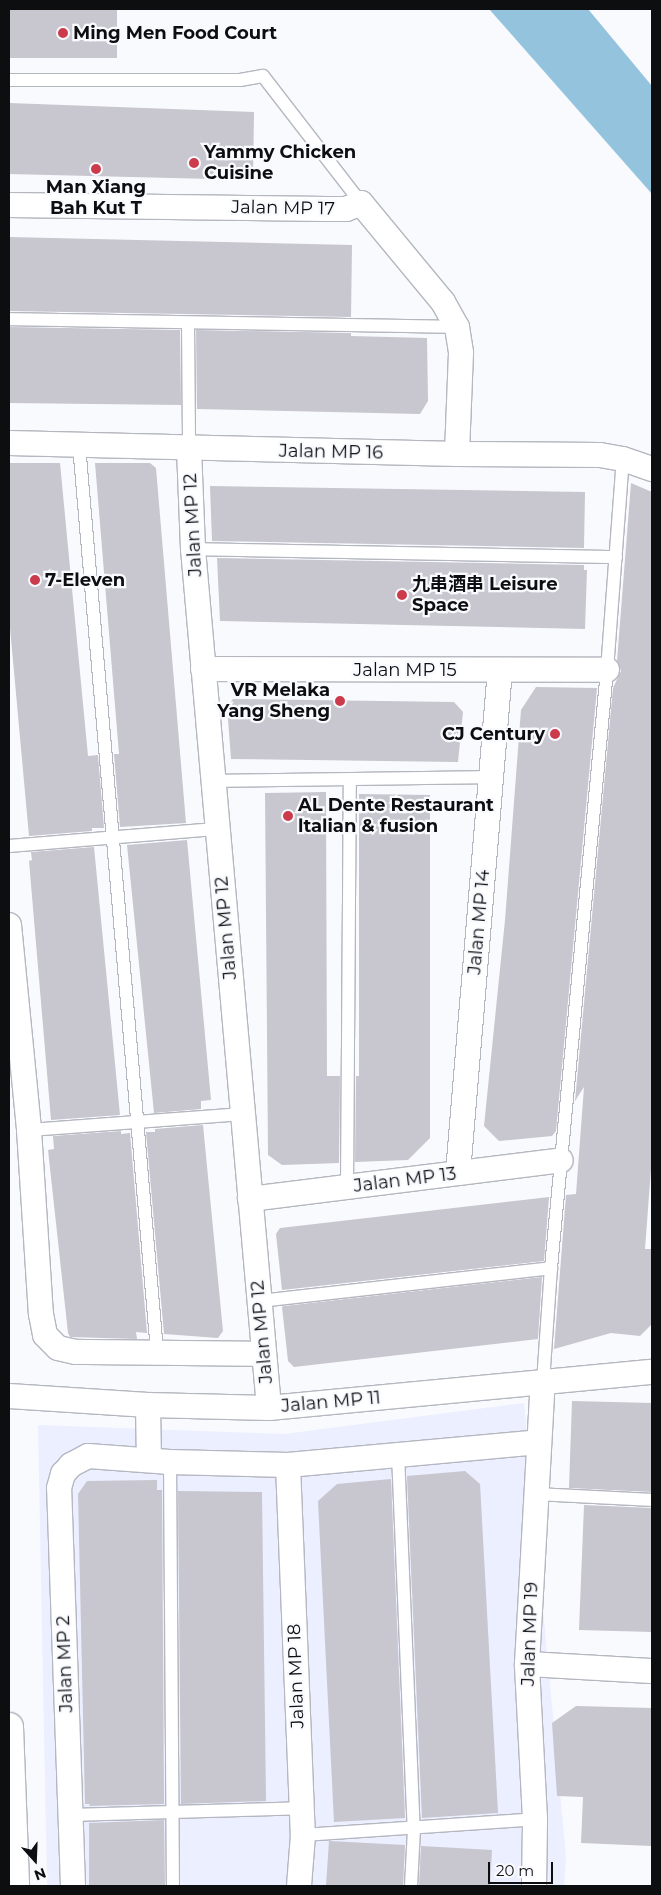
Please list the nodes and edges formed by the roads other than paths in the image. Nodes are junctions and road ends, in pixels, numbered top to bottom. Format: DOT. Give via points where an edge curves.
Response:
graph roads {
  1 [pos="9,80"];
  2 [pos="361,203"];
  3 [pos="9,205"];
  4 [pos="9,319"];
  5 [pos="188,324"];
  6 [pos="457,327"];
  7 [pos="9,443"];
  8 [pos="79,445"];
  9 [pos="189,449"];
  10 [pos="457,454"];
  11 [pos="623,459"];
  12 [pos="652,469"];
  13 [pos="193,549"];
  14 [pos="616,557"];
  15 [pos="203,669"];
  16 [pos="500,670"];
  17 [pos="607,670"];
  18 [pos="491,777"];
  19 [pos="350,780"];
  20 [pos="213,781"];
  21 [pos="218,828"];
  22 [pos="112,838"];
  23 [pos="9,846"];
  24 [pos="9,926"];
  25 [pos="243,1114"];
  26 [pos="137,1123"];
  27 [pos="29,1130"];
  28 [pos="561,1160"];
  29 [pos="458,1173"];
  30 [pos="347,1187"];
  31 [pos="250,1200"];
  32 [pos="551,1268"];
  33 [pos="259,1301"];
  34 [pos="157,1352"];
  35 [pos="264,1354"];
  36 [pos="652,1372"];
  37 [pos="544,1382"];
  38 [pos="9,1396"];
  39 [pos="148,1405"];
  40 [pos="269,1408"];
  41 [pos="539,1442"];
  42 [pos="398,1454"];
  43 [pos="160,1461"];
  44 [pos="288,1465"];
  45 [pos="536,1494"];
  46 [pos="652,1500"];
  47 [pos="527,1664"];
  48 [pos="652,1671"];
  49 [pos="9,1727"];
  50 [pos="301,1808"];
  51 [pos="173,1812"];
  52 [pos="70,1815"];
  53 [pos="535,1819"];
  54 [pos="414,1829"];
  55 [pos="302,1835"];
  56 [pos="15,1886"];
  57 [pos="73,1886"];
  58 [pos="174,1886"];
  59 [pos="299,1886"];
  60 [pos="411,1886"];
  61 [pos="534,1886"];
  1 -- 2 [label="lane" via="240,80 263,76"];
  2 -- 3 [label="street, Jalan MP 17" via="346,209"];
  2 -- 6 [label="street, Jalan MP 17" via="443,302"];
  4 -- 5 [label="lane"];
  5 -- 6 [label="lane"];
  5 -- 9 [label="lane"];
  6 -- 10 [label="street, Jalan MP 17" via="461,353"];
  7 -- 8 [label="street, Jalan MP 16"];
  8 -- 9 [label="street, Jalan MP 16"];
  8 -- 22 [label="lane"];
  9 -- 10 [label="street, Jalan MP 16"];
  9 -- 13 [label="street, Jalan MP 12"];
  10 -- 11 [label="street, Jalan MP 16" via="600,455"];
  11 -- 12 [label="street, Jalan MP 16"];
  11 -- 14 [label="lane"];
  13 -- 14 [label="lane"];
  13 -- 15 [label="street, Jalan MP 12"];
  14 -- 17 [label="lane"];
  15 -- 16 [label="street, Jalan MP 15"];
  15 -- 20 [label="street, Jalan MP 12"];
  16 -- 17 [label="street, Jalan MP 15"];
  16 -- 18 [label="street, Jalan MP 14"];
  17 -- 28 [label="lane"];
  18 -- 19 [label="lane"];
  18 -- 29 [label="street, Jalan MP 14"];
  19 -- 20 [label="lane"];
  19 -- 30 [label="lane"];
  20 -- 21 [label="street, Jalan MP 12"];
  21 -- 22 [label="lane"];
  21 -- 25 [label="street, Jalan MP 12"];
  22 -- 23 [label="lane"];
  22 -- 26 [label="lane"];
  24 -- 27 [label="street"];
  25 -- 26 [label="lane"];
  25 -- 31 [label="street, Jalan MP 12"];
  26 -- 27 [label="lane"];
  26 -- 34 [label="lane"];
  27 -- 34 [label="street" via="45,1335 58,1348 76,1352"];
  28 -- 29 [label="street, Jalan MP 13"];
  28 -- 32 [label="lane"];
  29 -- 30 [label="street, Jalan MP 13"];
  30 -- 31 [label="street, Jalan MP 13"];
  31 -- 33 [label="street, Jalan MP 12"];
  32 -- 33 [label="lane"];
  32 -- 37 [label="lane"];
  33 -- 35 [label="street, Jalan MP 12"];
  34 -- 35 [label="street"];
  35 -- 40 [label="street, Jalan MP 12"];
  36 -- 37 [label="street, Jalan MP 11"];
  37 -- 40 [label="street, Jalan MP 11"];
  37 -- 41 [label="street, Jalan MP 19"];
  38 -- 39 [label="street, Jalan MP 11"];
  39 -- 40 [label="street, Jalan MP 11"];
  39 -- 43 [label="street"];
  41 -- 42 [label="street"];
  41 -- 45 [label="street, Jalan MP 19"];
  42 -- 44 [label="street"];
  42 -- 54 [label="lane"];
  43 -- 44 [label="street"];
  43 -- 51 [label="lane"];
  43 -- 52 [label="street, Jalan MP 2" via="88,1456 71,1465 63,1474 59,1488"];
  44 -- 50 [label="street, Jalan MP 18"];
  45 -- 46 [label="lane"];
  45 -- 47 [label="street, Jalan MP 19"];
  47 -- 48 [label="street"];
  47 -- 53 [label="street, Jalan MP 19"];
  49 -- 56 [label="main road"];
  50 -- 51 [label="lane"];
  50 -- 55 [label="street, Jalan MP 18"];
  51 -- 52 [label="lane"];
  51 -- 58 [label="lane"];
  52 -- 57 [label="street, Jalan MP 2"];
  53 -- 54 [label="lane"];
  53 -- 61 [label="street, Jalan MP 19"];
  54 -- 55 [label="lane"];
  54 -- 60 [label="lane"];
  55 -- 59 [label="street, Jalan MP 18"];
}
